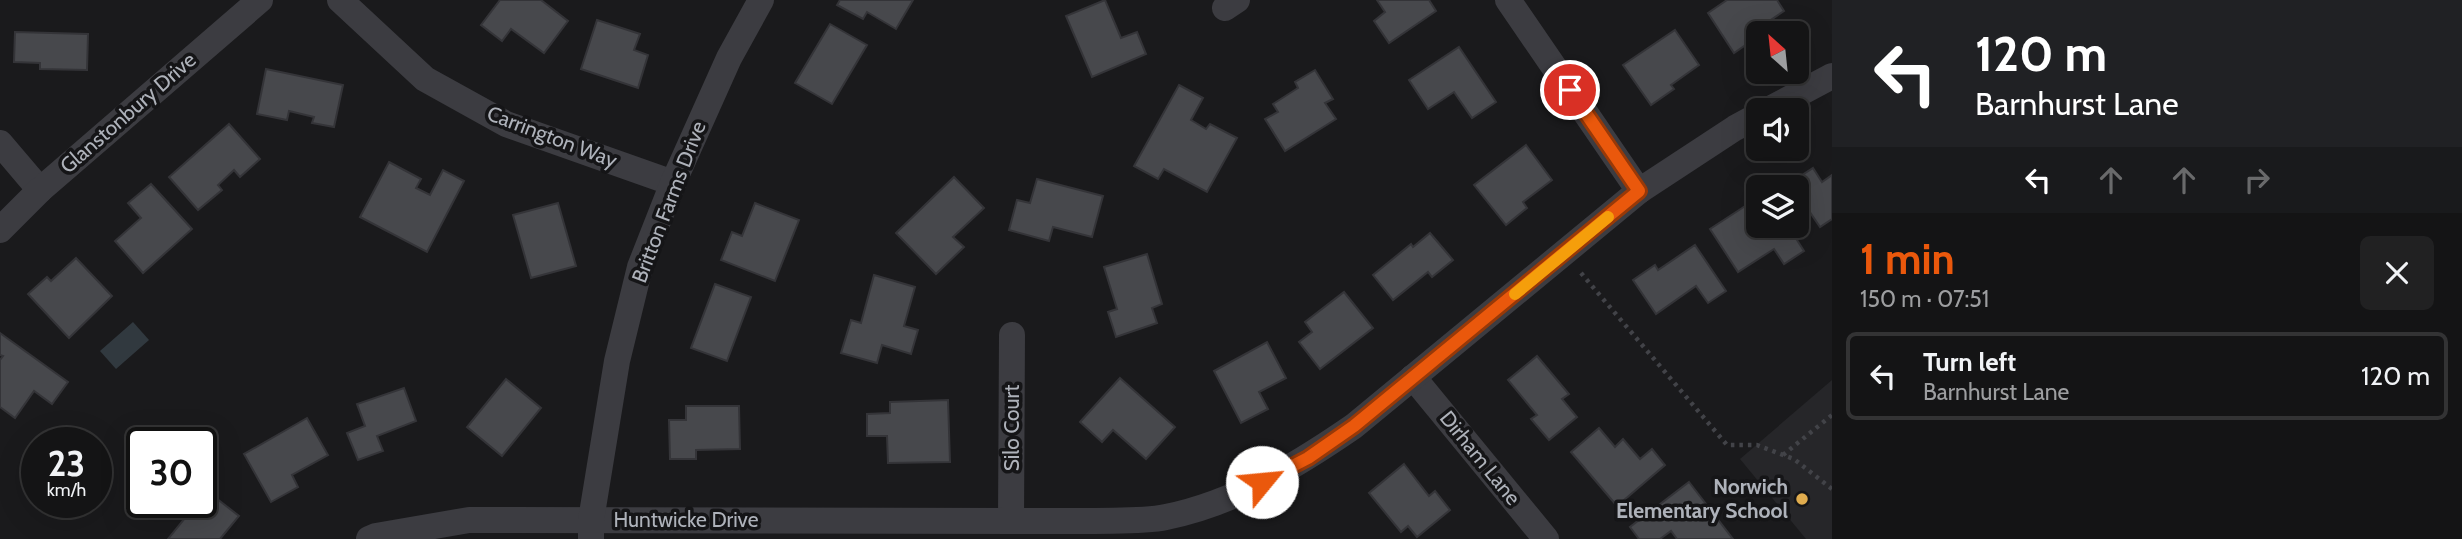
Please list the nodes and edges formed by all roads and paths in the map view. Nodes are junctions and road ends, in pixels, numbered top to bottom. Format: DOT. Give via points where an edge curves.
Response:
graph roads {
  1 [pos="260,0"];
  2 [pos="340,0"];
  3 [pos="761,0"];
  4 [pos="1508,0"];
  5 [pos="1832,76"];
  6 [pos="1791,98"];
  7 [pos="1746,122"];
  8 [pos="0,143"];
  9 [pos="673,183"];
  10 [pos="40,190"];
  11 [pos="1639,191"];
  12 [pos="0,230"];
  13 [pos="1581,273"];
  14 [pos="1012,335"];
  15 [pos="1413,377"];
  16 [pos="1832,415"];
  17 [pos="1783,455"];
  18 [pos="1832,489"];
  19 [pos="1011,522"];
  20 [pos="591,530"];
  21 [pos="369,539"];
  22 [pos="1546,539"];
  1 -- 10 [label="street, Glanstonbury Drive"];
  2 -- 9 [label="street, Carrington Way" via="425,79 506,124"];
  3 -- 9 [label="street, Britton Farms Drive" via="729,58"];
  4 -- 11 [label="street"];
  5 -- 6 [label="street"];
  7 -- 11 [label="street, Huntwicke Drive"];
  8 -- 10 [label="street"];
  9 -- 20 [label="street, Britton Farms Drive" via="640,267 617,361"];
  10 -- 12 [label="street, Glanstonbury Drive"];
  11 -- 15 [label="street, Huntwicke Drive"];
  13 -- 17 [label="path" via="1727,445 1757,444"];
  14 -- 19 [label="street, Silo Court"];
  15 -- 19 [label="street, Huntwicke Drive" via="1308,458 1238,494 1164,518"];
  15 -- 22 [label="street, Dirham Lane"];
  16 -- 17 [label="path"];
  17 -- 18 [label="path"];
  19 -- 20 [label="street, Huntwicke Drive"];
  20 -- 21 [label="street, Huntwicke Drive" via="469,520"];
}
